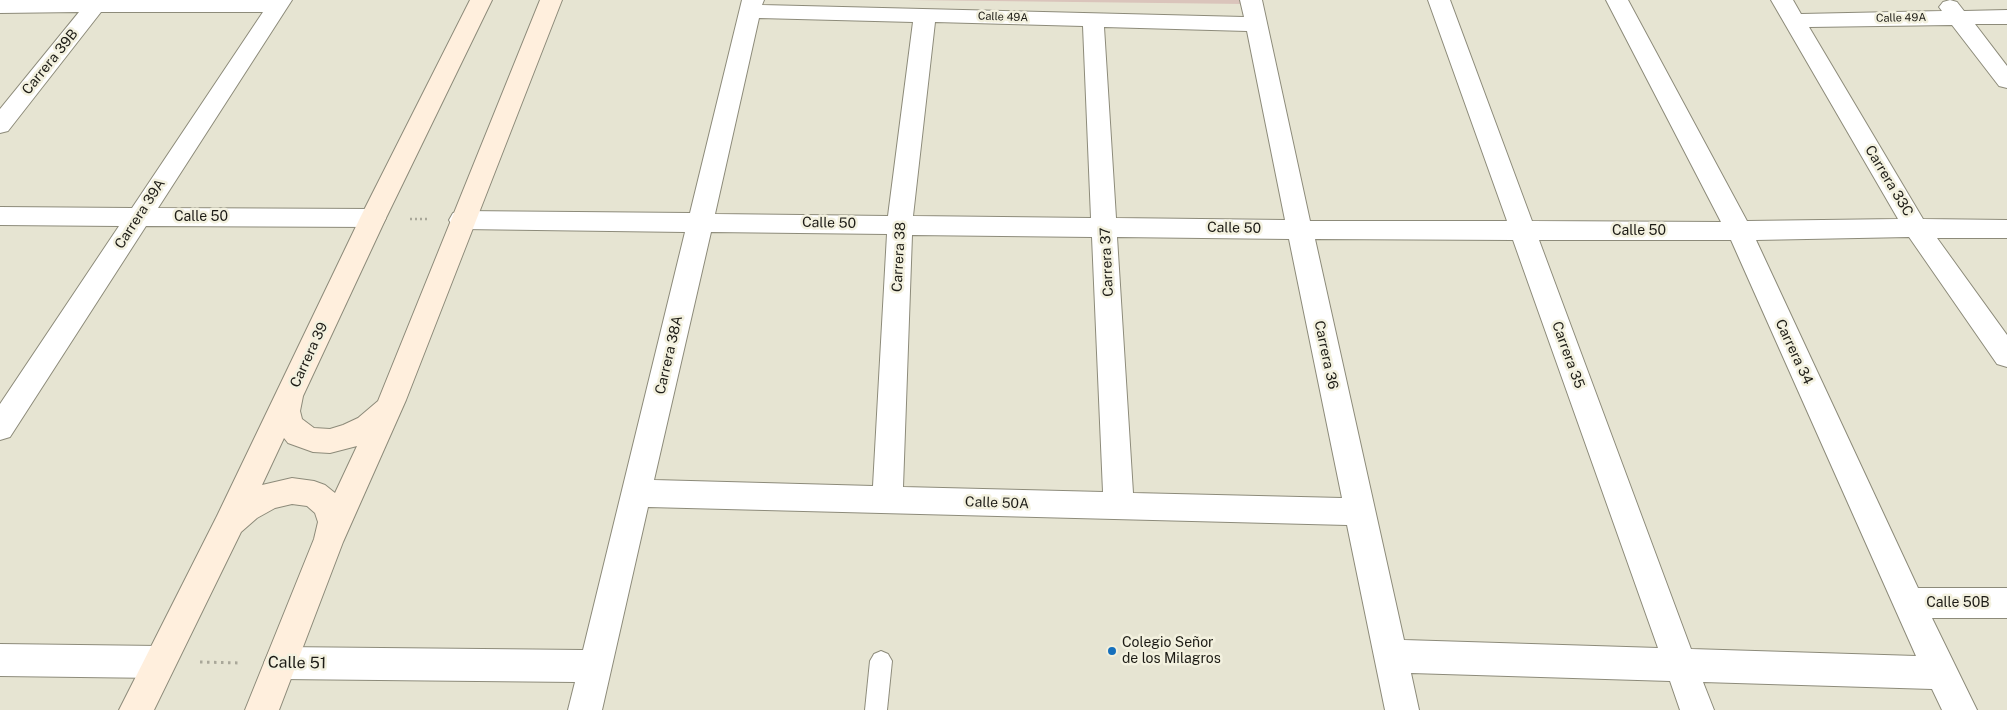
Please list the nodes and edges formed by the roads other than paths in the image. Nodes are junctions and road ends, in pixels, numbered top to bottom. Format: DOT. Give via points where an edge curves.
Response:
graph roads {
  1 [pos="481,0"];
  2 [pos="551,0"];
  3 [pos="1439,0"];
  4 [pos="1617,0"];
  5 [pos="1782,0"];
  6 [pos="98,3"];
  7 [pos="279,3"];
  8 [pos="752,5"];
  9 [pos="0,6"];
  10 [pos="1951,8"];
  11 [pos="1253,12"];
  12 [pos="925,15"];
  13 [pos="2007,17"];
  14 [pos="1093,19"];
  15 [pos="1794,21"];
  16 [pos="2007,81"];
  17 [pos="0,125"];
  18 [pos="0,216"];
  19 [pos="138,217"];
  20 [pos="373,218"];
  21 [pos="462,220"];
  22 [pos="700,222"];
  23 [pos="900,224"];
  24 [pos="1105,226"];
  25 [pos="1916,228"];
  26 [pos="2007,229"];
  27 [pos="1299,230"];
  28 [pos="1523,230"];
  29 [pos="1738,231"];
  30 [pos="2007,356"];
  31 [pos="290,396"];
  32 [pos="392,400"];
  33 [pos="0,428"];
  34 [pos="636,494"];
  35 [pos="887,500"];
  36 [pos="1119,506"];
  37 [pos="1359,512"];
  38 [pos="228,526"];
  39 [pos="328,542"];
  40 [pos="1908,603"];
  41 [pos="2007,603"];
  42 [pos="1390,656"];
  43 [pos="0,660"];
  44 [pos="881,661"];
  45 [pos="159,662"];
  46 [pos="281,663"];
  47 [pos="595,666"];
  48 [pos="1682,666"];
  49 [pos="1941,673"];
  50 [pos="136,710"];
  51 [pos="262,710"];
  52 [pos="584,710"];
  53 [pos="876,710"];
  54 [pos="1402,710"];
  55 [pos="1697,710"];
  56 [pos="1960,710"];
  1 -- 20 [label="main road, Carrera 39"];
  2 -- 21 [label="main road"];
  3 -- 28 [label="street, Carrera 35"];
  4 -- 29 [label="street, Carrera 34"];
  5 -- 15 [label="street, Carrera 33C"];
  6 -- 7 [label="street"];
  6 -- 9 [label="street"];
  6 -- 17 [label="street, Carrera 39B"];
  7 -- 19 [label="street, Carrera 39A"];
  8 -- 12 [label="street, Calle 49A"];
  8 -- 22 [label="street, Carrera 38A"];
  10 -- 13 [label="street, Calle 49A"];
  10 -- 15 [label="street, Calle 49A"];
  10 -- 16 [label="street"];
  11 -- 14 [label="street, Calle 49A"];
  11 -- 27 [label="street, Carrera 36"];
  12 -- 14 [label="street, Calle 49A"];
  12 -- 23 [label="street, Carrera 38"];
  14 -- 24 [label="street, Carrera 37"];
  15 -- 25 [label="street, Carrera 33C"];
  18 -- 19 [label="street, Calle 50"];
  19 -- 20 [label="street, Calle 50"];
  19 -- 33 [label="street, Carrera 39A"];
  20 -- 31 [label="main road, Carrera 39"];
  21 -- 22 [label="street, Calle 50"];
  21 -- 32 [label="main road"];
  22 -- 23 [label="street, Calle 50"];
  22 -- 34 [label="street, Carrera 38A"];
  23 -- 24 [label="street, Calle 50"];
  23 -- 35 [label="street, Carrera 38"];
  24 -- 27 [label="street, Calle 50"];
  24 -- 36 [label="street, Carrera 37"];
  25 -- 26 [label="street, Calle 50"];
  25 -- 29 [label="street, Calle 50"];
  25 -- 30 [label="street, Carrera 33C"];
  27 -- 28 [label="street, Calle 50"];
  27 -- 37 [label="street, Carrera 36"];
  28 -- 29 [label="street, Calle 50"];
  28 -- 48 [label="street, Carrera 35"];
  29 -- 40 [label="street, Carrera 34"];
  31 -- 32 [label="main road" via="286,411 289,424 298,434 313,440 330,441 368,427 383,414"];
  31 -- 38 [label="main road, Carrera 39"];
  32 -- 39 [label="main road"];
  34 -- 35 [label="street, Calle 50A"];
  34 -- 47 [label="street, Carrera 38A"];
  35 -- 36 [label="street, Calle 50A"];
  36 -- 37 [label="street, Calle 50A"];
  37 -- 42 [label="street, Carrera 36"];
  38 -- 39 [label="main road" via="246,508 269,496 292,491 314,494 327,505 333,522"];
  38 -- 45 [label="main road, Carrera 39"];
  39 -- 46 [label="main road"];
  40 -- 41 [label="street, Calle 50B"];
  40 -- 49 [label="street, Carrera 34"];
  42 -- 48 [label="street"];
  42 -- 54 [label="street, Carrera 36"];
  43 -- 45 [label="street"];
  44 -- 53 [label="lane"];
  45 -- 50 [label="main road, Carrera 39"];
  46 -- 47 [label="street, Calle 51"];
  46 -- 51 [label="main road"];
  47 -- 52 [label="street, Carrera 38A"];
  48 -- 49 [label="street"];
  48 -- 55 [label="street, Carrera 35"];
  49 -- 56 [label="street, Carrera 34"];
}
